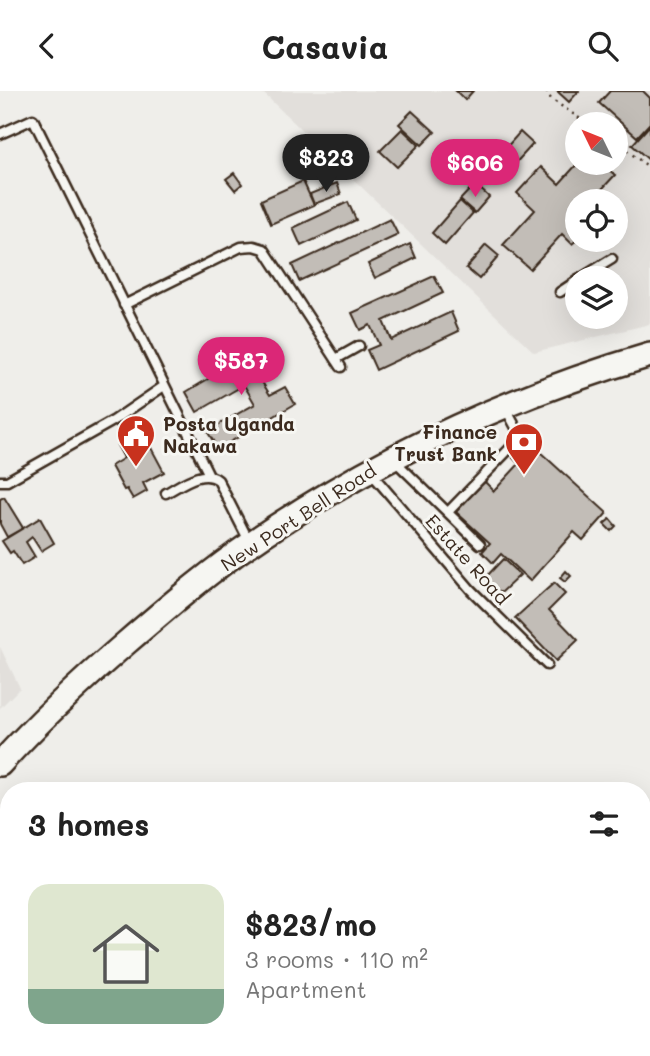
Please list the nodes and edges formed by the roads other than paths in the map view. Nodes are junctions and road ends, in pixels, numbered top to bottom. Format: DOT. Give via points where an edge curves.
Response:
graph roads {
  1 [pos="0,134"];
  2 [pos="612,259"];
  3 [pos="600,266"];
  4 [pos="565,289"];
  5 [pos="560,292"];
  6 [pos="124,305"];
  7 [pos="359,346"];
  8 [pos="650,355"];
  9 [pos="164,386"];
  10 [pos="503,405"];
  11 [pos="392,458"];
  12 [pos="369,470"];
  13 [pos="209,475"];
  14 [pos="0,481"];
  15 [pos="166,492"];
  16 [pos="448,512"];
  17 [pos="250,544"];
  18 [pos="480,544"];
  19 [pos="547,665"];
  20 [pos="0,764"];
  1 -- 6 [label="lane" via="33,119"];
  2 -- 3 [label="lane"];
  4 -- 5 [label="lane"];
  6 -- 7 [label="lane" via="241,247 254,246 264,249 338,363"];
  6 -- 9 [label="lane"];
  8 -- 10 [label="main road, New Port Bell Road"];
  9 -- 13 [label="lane"];
  9 -- 14 [label="lane" via="113,422"];
  10 -- 11 [label="main road, New Port Bell Road"];
  10 -- 16 [label="lane" via="521,437"];
  11 -- 12 [label="main road, New Port Bell Road"];
  11 -- 16 [label="lane"];
  12 -- 17 [label="main road, New Port Bell Road"];
  12 -- 19 [label="lane, Estate Road" via="471,590"];
  13 -- 15 [label="lane"];
  13 -- 17 [label="lane" via="218,480"];
  16 -- 18 [label="lane"];
  17 -- 20 [label="main road, New Port Bell Road" via="97,668"];
}
